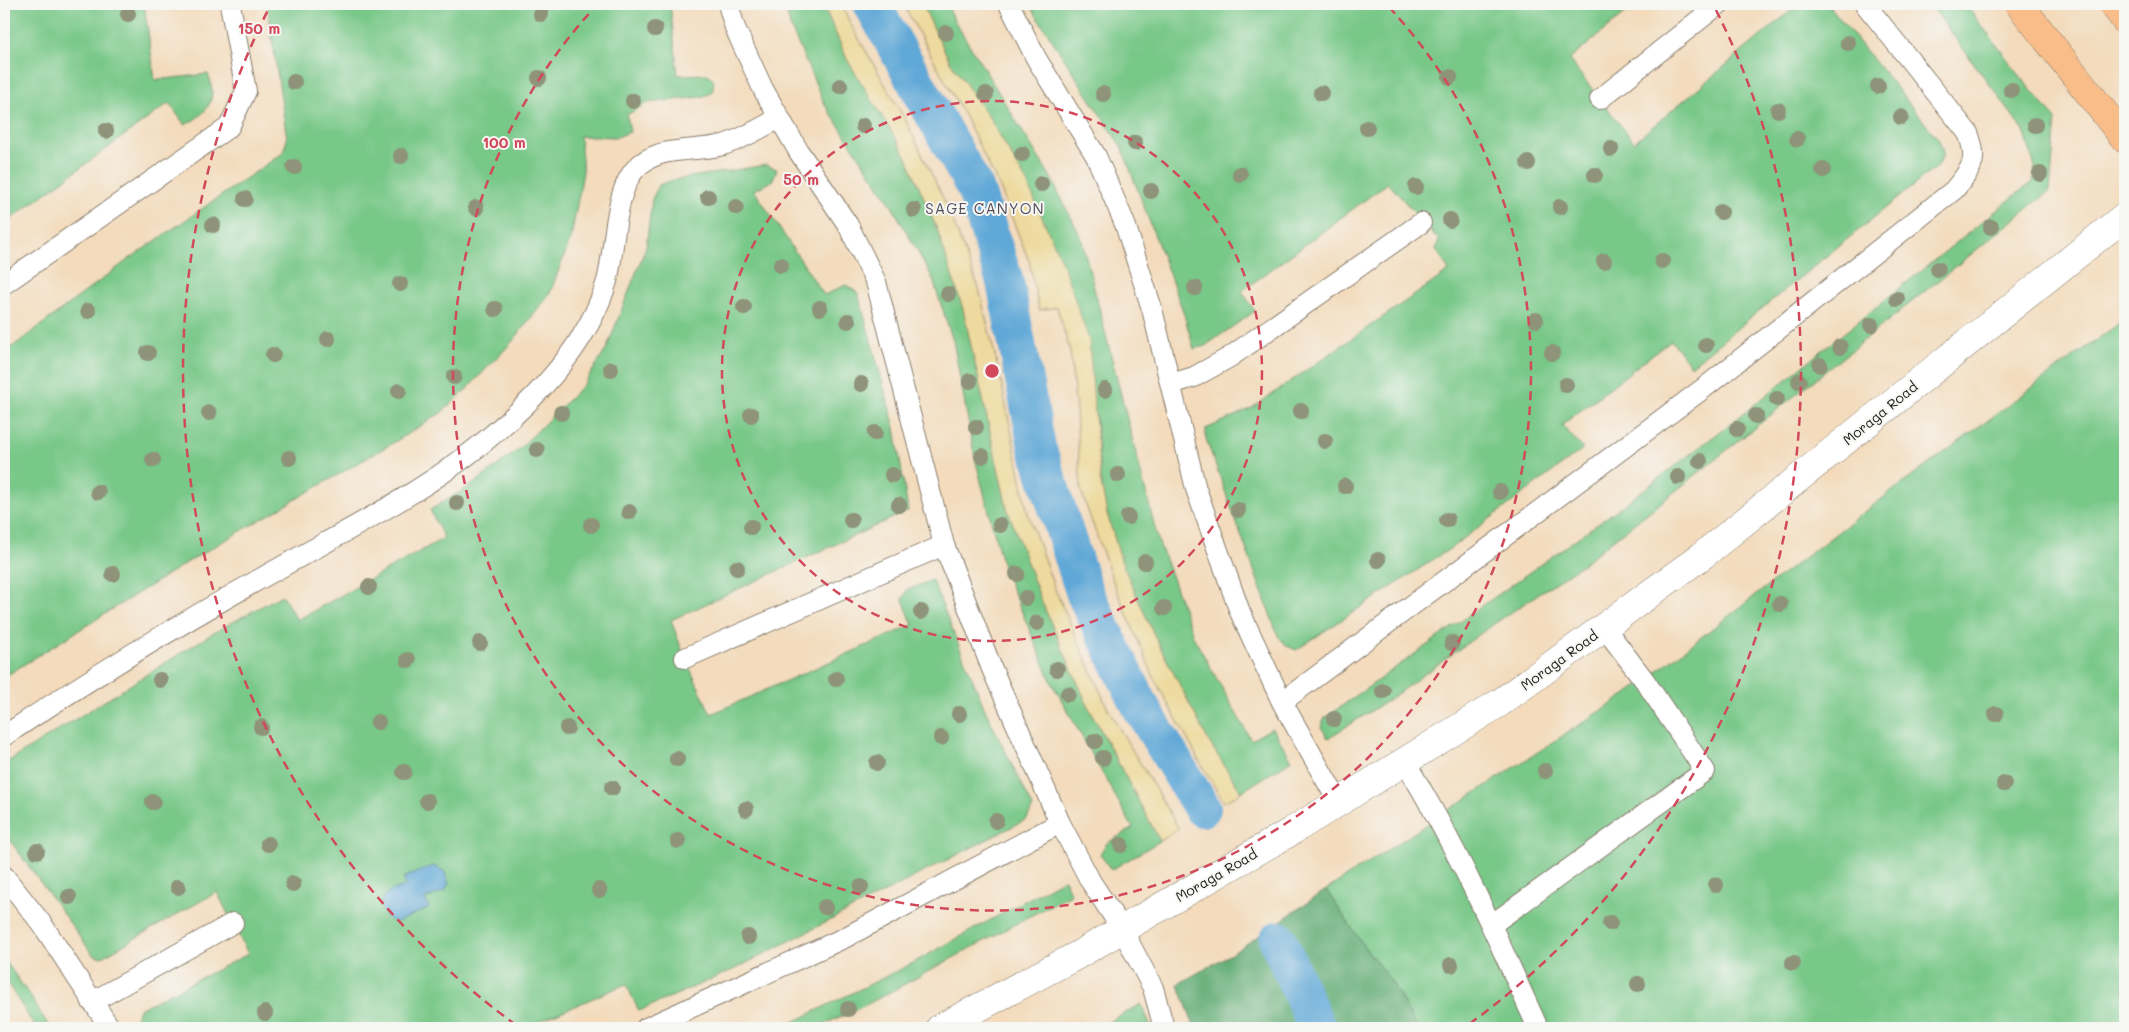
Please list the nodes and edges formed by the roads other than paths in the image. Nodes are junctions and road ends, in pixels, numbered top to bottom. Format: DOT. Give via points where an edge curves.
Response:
graph roads {
  1 [pos="230,4"];
  2 [pos="728,4"];
  3 [pos="1009,4"];
  4 [pos="1719,4"];
  5 [pos="1865,4"];
  6 [pos="2019,4"];
  7 [pos="2113,4"];
  8 [pos="2125,20"];
  9 [pos="1600,99"];
  10 [pos="780,118"];
  11 [pos="2125,139"];
  12 [pos="2125,216"];
  13 [pos="1421,223"];
  14 [pos="4,284"];
  15 [pos="1171,384"];
  16 [pos="944,545"];
  17 [pos="1604,627"];
  18 [pos="685,658"];
  19 [pos="1282,702"];
  20 [pos="4,736"];
  21 [pos="1405,762"];
  22 [pos="1339,803"];
  23 [pos="1060,823"];
  24 [pos="4,876"];
  25 [pos="233,923"];
  26 [pos="1491,925"];
  27 [pos="1122,929"];
  28 [pos="92,1002"];
  29 [pos="110,1028"];
  30 [pos="646,1028"];
  31 [pos="940,1028"];
  32 [pos="1164,1028"];
  33 [pos="1538,1028"];
  1 -- 14 [label="lane" via="246,91 229,127"];
  2 -- 10 [label="lane" via="735,28"];
  3 -- 15 [label="lane" via="1036,58 1100,164 1128,233 1152,308"];
  4 -- 9 [label="lane"];
  5 -- 19 [label="lane" via="1968,133 1975,150 1970,170 1954,190 1704,388"];
  6 -- 11 [label="main road"];
  7 -- 8 [label="main road"];
  10 -- 16 [label="lane" via="848,225 876,282"];
  10 -- 20 [label="lane" via="722,145 658,154 640,164 624,186 606,281 590,324 537,395 484,442 414,492 257,581 61,698"];
  12 -- 17 [label="street, Moraga Road" via="1703,555"];
  13 -- 15 [label="lane" via="1230,357 1194,377"];
  15 -- 19 [label="lane" via="1196,488 1240,612"];
  16 -- 18 [label="lane"];
  16 -- 23 [label="lane" via="992,670"];
  17 -- 21 [label="street, Moraga Road" via="1500,702"];
  17 -- 26 [label="lane" via="1645,681 1705,771"];
  19 -- 22 [label="lane"];
  21 -- 22 [label="street, Moraga Road"];
  21 -- 26 [label="lane" via="1438,818"];
  22 -- 27 [label="street, Moraga Road"];
  23 -- 27 [label="lane" via="1091,882"];
  23 -- 30 [label="lane" via="844,938"];
  24 -- 28 [label="lane" via="42,924"];
  25 -- 28 [label="lane"];
  26 -- 33 [label="lane"];
  27 -- 31 [label="street, Moraga Road"];
  27 -- 32 [label="lane" via="1153,988"];
  28 -- 29 [label="lane"];
}
